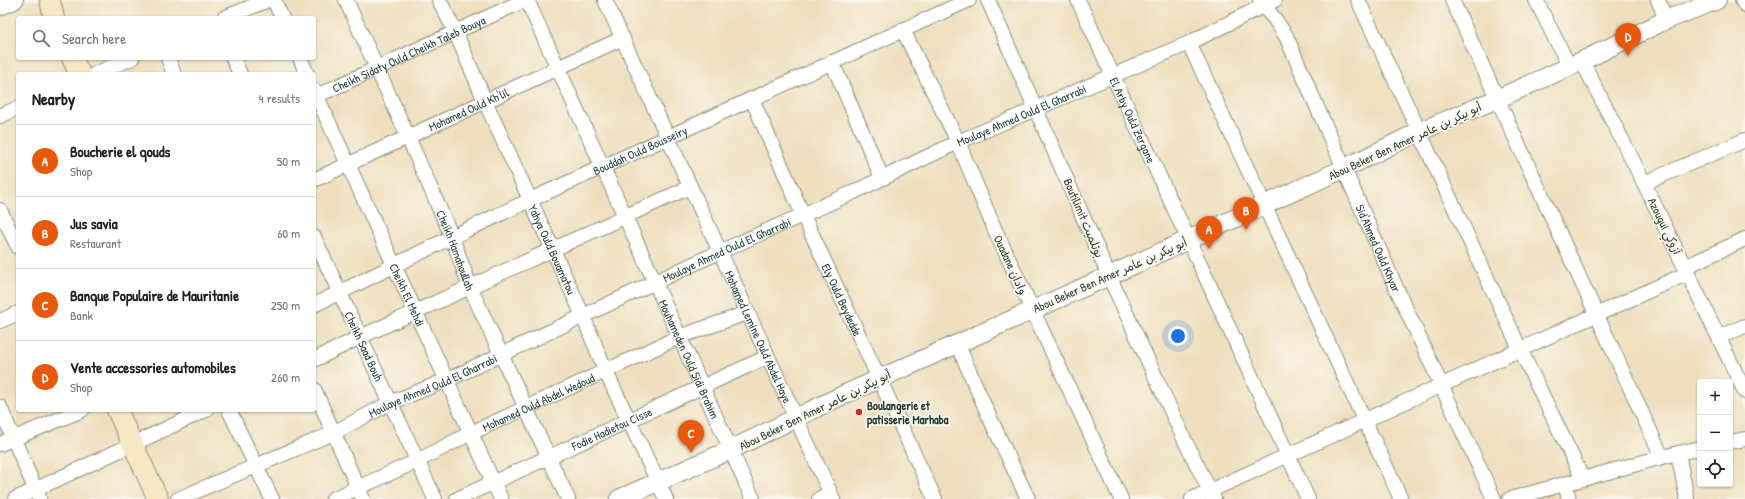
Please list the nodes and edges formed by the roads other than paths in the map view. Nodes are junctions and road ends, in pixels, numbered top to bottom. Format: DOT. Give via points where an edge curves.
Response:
graph roads {
  1 [pos="14,0"];
  2 [pos="50,0"];
  3 [pos="268,0"];
  4 [pos="274,0"];
  5 [pos="346,0"];
  6 [pos="439,0"];
  7 [pos="526,0"];
  8 [pos="605,0"];
  9 [pos="969,0"];
  10 [pos="988,0"];
  11 [pos="1078,0"];
  12 [pos="1358,0"];
  13 [pos="1452,0"];
  14 [pos="1536,0"];
  15 [pos="1658,0"];
  16 [pos="1717,0"];
  17 [pos="1742,0"];
  18 [pos="1266,2"];
  19 [pos="1745,5"];
  20 [pos="0,6"];
  21 [pos="54,16"];
  22 [pos="229,16"];
  23 [pos="281,16"];
  24 [pos="1666,20"];
  25 [pos="903,30"];
  26 [pos="455,31"];
  27 [pos="623,38"];
  28 [pos="1189,43"];
  29 [pos="73,60"];
  30 [pos="127,60"];
  31 [pos="169,60"];
  32 [pos="234,60"];
  33 [pos="301,60"];
  34 [pos="832,62"];
  35 [pos="1576,63"];
  36 [pos="377,68"];
  37 [pos="557,69"];
  38 [pos="79,72"];
  39 [pos="100,72"];
  40 [pos="173,72"];
  41 [pos="239,72"];
  42 [pos="306,72"];
  43 [pos="1114,76"];
  44 [pos="316,94"];
  45 [pos="316,96"];
  46 [pos="752,99"];
  47 [pos="1497,99"];
  48 [pos="485,101"];
  49 [pos="1036,108"];
  50 [pos="16,109"];
  51 [pos="0,116"];
  52 [pos="1418,132"];
  53 [pos="408,137"];
  54 [pos="668,137"];
  55 [pos="1745,140"];
  56 [pos="958,142"];
  57 [pos="348,164"];
  58 [pos="602,168"];
  59 [pos="1343,169"];
  60 [pos="882,178"];
  61 [pos="316,179"];
  62 [pos="1644,183"];
  63 [pos="690,187"];
  64 [pos="530,200"];
  65 [pos="1265,204"];
  66 [pos="0,210"];
  67 [pos="803,215"];
  68 [pos="625,218"];
  69 [pos="452,237"];
  70 [pos="12,239"];
  71 [pos="1189,239"];
  72 [pos="1745,239"];
  73 [pos="316,241"];
  74 [pos="553,250"];
  75 [pos="719,252"];
  76 [pos="394,266"];
  77 [pos="1686,270"];
  78 [pos="1109,276"];
  79 [pos="654,283"];
  80 [pos="470,287"];
  81 [pos="340,294"];
  82 [pos="316,305"];
  83 [pos="1032,310"];
  84 [pos="415,312"];
  85 [pos="747,313"];
  86 [pos="16,314"];
  87 [pos="583,316"];
  88 [pos="1597,316"];
  89 [pos="0,321"];
  90 [pos="1745,326"];
  91 [pos="360,337"];
  92 [pos="679,337"];
  93 [pos="1718,337"];
  94 [pos="957,343"];
  95 [pos="1520,349"];
  96 [pos="502,354"];
  97 [pos="767,357"];
  98 [pos="316,359"];
  99 [pos="606,372"];
  100 [pos="879,379"];
  101 [pos="447,380"];
  102 [pos="1441,387"];
  103 [pos="702,388"];
  104 [pos="1745,392"];
  105 [pos="316,394"];
  106 [pos="390,403"];
  107 [pos="0,407"];
  108 [pos="527,407"];
  109 [pos="75,412"];
  110 [pos="118,412"];
  111 [pos="202,412"];
  112 [pos="230,412"];
  113 [pos="795,419"];
  114 [pos="1365,419"];
  115 [pos="630,420"];
  116 [pos="333,433"];
  117 [pos="471,433"];
  118 [pos="14,438"];
  119 [pos="1745,439"];
  120 [pos="1733,441"];
  121 [pos="0,444"];
  122 [pos="133,444"];
  123 [pos="1697,449"];
  124 [pos="730,450"];
  125 [pos="1678,453"];
  126 [pos="1287,454"];
  127 [pos="549,457"];
  128 [pos="1662,457"];
  129 [pos="417,461"];
  130 [pos="256,466"];
  131 [pos="1583,479"];
  132 [pos="658,481"];
  133 [pos="493,482"];
  134 [pos="1566,484"];
  135 [pos="361,493"];
  136 [pos="37,495"];
  137 [pos="1212,495"];
  138 [pos="827,497"];
  139 [pos="15,499"];
  140 [pos="158,499"];
  141 [pos="178,499"];
  142 [pos="272,499"];
  143 [pos="333,499"];
  144 [pos="435,499"];
  145 [pos="457,499"];
  146 [pos="501,499"];
  147 [pos="568,499"];
  148 [pos="619,499"];
  149 [pos="666,499"];
  150 [pos="752,499"];
  151 [pos="935,499"];
  152 [pos="1028,499"];
  153 [pos="1121,499"];
  154 [pos="1192,499"];
  155 [pos="1308,499"];
  156 [pos="1401,499"];
  157 [pos="1494,499"];
  158 [pos="1510,499"];
  159 [pos="1569,499"];
  160 [pos="1687,499"];
  1 -- 20 [label="street"];
  2 -- 21 [label="main road"];
  3 -- 22 [label="street"];
  4 -- 23 [label="street"];
  5 -- 36 [label="street, Cheikh Hamahoullah"];
  6 -- 26 [label="street, Yahya Ould Bouamatou"];
  7 -- 26 [label="street, Cheikh Sidaty Ould Cheikh Taleb Bouya"];
  7 -- 37 [label="street, Mouhameden Ould Sidi Brahim"];
  8 -- 27 [label="street, Mohamed Lemine Ould Abdel Haye"];
  9 -- 25 [label="street, Bouddah Ould Bousseiry"];
  10 -- 49 [label="street, Boutilimit بوتلميت"];
  11 -- 43 [label="street, El Arby Ould Zergane"];
  12 -- 52 [label="street"];
  13 -- 47 [label="street"];
  14 -- 35 [label="street, Azougui آزوكي"];
  15 -- 24 [label="street"];
  16 -- 24 [label="street, Abou Beker Ben Amer أبو بيكر بن عامر"];
  17 -- 19 [label="street"];
  18 -- 28 [label="street, Moulaye Ahmed Ould El Gharrabi"];
  18 -- 59 [label="street, Sid'Ahmed Ould Khyar" via="1286,36"];
  24 -- 35 [label="street, Abou Beker Ben Amer أبو بيكر بن عامر"];
  25 -- 34 [label="street, Bouddah Ould Bousseiry"];
  25 -- 56 [label="street, Ouadane وادان"];
  26 -- 36 [label="street, Cheikh Sidaty Ould Cheikh Taleb Bouya"];
  26 -- 48 [label="street, Yahya Ould Bouamatou"];
  27 -- 37 [label="street, Mohamed Ould Kh'lil"];
  27 -- 54 [label="street, Mohamed Lemine Ould Abdel Haye"];
  28 -- 43 [label="street, Moulaye Ahmed Ould El Gharrabi"];
  28 -- 65 [label="street"];
  29 -- 38 [label="main road"];
  30 -- 39 [label="street"];
  31 -- 40 [label="street"];
  32 -- 41 [label="street"];
  33 -- 42 [label="street"];
  34 -- 46 [label="street, Bouddah Ould Bousseiry"];
  34 -- 60 [label="street"];
  35 -- 47 [label="street, Abou Beker Ben Amer أبو بيكر بن عامر"];
  35 -- 62 [label="street, Azougui آزوكي"];
  36 -- 44 [label="street, Cheikh Sidaty Ould Cheikh Taleb Bouya"];
  36 -- 53 [label="street, Cheikh Hamahoullah"];
  37 -- 48 [label="street, Mohamed Ould Kh'lil"];
  37 -- 58 [label="street, Mouhameden Ould Sidi Brahim"];
  43 -- 49 [label="street, Moulaye Ahmed Ould El Gharrabi"];
  43 -- 71 [label="street, El Arby Ould Zergane"];
  45 -- 57 [label="street, Cheikh El Mehdi"];
  46 -- 54 [label="street, Bouddah Ould Bousseiry"];
  46 -- 67 [label="street, Ely Ould Beydedde"];
  47 -- 52 [label="street, Abou Beker Ben Amer أبو بيكر بن عامر"];
  47 -- 88 [label="street"];
  48 -- 53 [label="street, Mohamed Ould Kh'lil"];
  48 -- 64 [label="street, Yahya Ould Bouamatou"];
  49 -- 56 [label="street, Moulaye Ahmed Ould El Gharrabi"];
  49 -- 78 [label="street, Boutilimit بوتلميت"];
  50 -- 51 [label="street"];
  52 -- 59 [label="street, Abou Beker Ben Amer أبو بيكر بن عامر"];
  52 -- 95 [label="street"];
  53 -- 57 [label="street, Mohamed Ould Kh'lil"];
  53 -- 69 [label="street, Cheikh Hamahoullah"];
  54 -- 58 [label="street, Bouddah Ould Bousseiry"];
  54 -- 63 [label="street, Mohamed Lemine Ould Abdel Haye"];
  55 -- 62 [label="street"];
  56 -- 60 [label="street, Moulaye Ahmed Ould El Gharrabi"];
  56 -- 83 [label="street, Ouadane وادان"];
  57 -- 61 [label="street, Mohamed Ould Kh'lil"];
  57 -- 76 [label="street, Cheikh El Mehdi"];
  58 -- 64 [label="street, Bouddah Ould Bousseiry"];
  58 -- 68 [label="street, Mouhameden Ould Sidi Brahim"];
  59 -- 65 [label="street, Abou Beker Ben Amer أبو بيكر بن عامر"];
  59 -- 102 [label="street, Sid'Ahmed Ould Khyar"];
  60 -- 67 [label="street, Moulaye Ahmed Ould El Gharrabi"];
  62 -- 77 [label="street, Azougui آزوكي"];
  63 -- 68 [label="street"];
  63 -- 75 [label="street, Mohamed Lemine Ould Abdel Haye"];
  64 -- 69 [label="street, Bouddah Ould Bousseiry"];
  64 -- 74 [label="street, Yahya Ould Bouamatou"];
  65 -- 71 [label="street, Abou Beker Ben Amer أبو بيكر بن عامر"];
  65 -- 114 [label="street"];
  66 -- 70 [label="street"];
  67 -- 75 [label="street, Moulaye Ahmed Ould El Gharrabi"];
  67 -- 100 [label="street, Ely Ould Beydedde"];
  68 -- 74 [label="street"];
  68 -- 79 [label="street, Mouhameden Ould Sidi Brahim"];
  69 -- 76 [label="street, Bouddah Ould Bousseiry"];
  69 -- 80 [label="street, Cheikh Hamahoullah"];
  71 -- 78 [label="street, Abou Beker Ben Amer أبو بيكر بن عامر"];
  71 -- 126 [label="street, El Arby Ould Zergane"];
  72 -- 77 [label="street"];
  73 -- 81 [label="street, Cheikh Saad Bouh"];
  74 -- 80 [label="street"];
  74 -- 87 [label="street, Yahya Ould Bouamatou"];
  75 -- 79 [label="street, Moulaye Ahmed Ould El Gharrabi"];
  75 -- 85 [label="street, Mohamed Lemine Ould Abdel Haye"];
  76 -- 81 [label="street, Bouddah Ould Bousseiry"];
  76 -- 84 [label="street, Cheikh El Mehdi"];
  77 -- 88 [label="street"];
  77 -- 93 [label="street, Azougui آزوكي"];
  78 -- 83 [label="street, Abou Beker Ben Amer أبو بيكر بن عامر"];
  78 -- 137 [label="street, Boutilimit بوتلميت" via="1182,436"];
  79 -- 87 [label="street, Moulaye Ahmed Ould El Gharrabi"];
  79 -- 92 [label="street, Mouhameden Ould Sidi Brahim"];
  80 -- 84 [label="street"];
  80 -- 96 [label="street, Cheikh Hamahoullah"];
  81 -- 82 [label="street, Bouddah Ould Bousseiry"];
  81 -- 91 [label="street, Cheikh Saad Bouh"];
  83 -- 94 [label="street, Abou Beker Ben Amer أبو بيكر بن عامر"];
  83 -- 153 [label="street, Ouadane وادان"];
  84 -- 91 [label="street"];
  84 -- 101 [label="street, Cheikh El Mehdi"];
  85 -- 92 [label="street, Mohamed Ould Abdel Wedoud"];
  85 -- 97 [label="street, Mohamed Lemine Ould Abdel Haye"];
  86 -- 89 [label="street"];
  87 -- 96 [label="street, Moulaye Ahmed Ould El Gharrabi"];
  87 -- 99 [label="street, Yahya Ould Bouamatou"];
  88 -- 95 [label="street"];
  88 -- 128 [label="street"];
  90 -- 93 [label="street"];
  91 -- 98 [label="street"];
  91 -- 106 [label="street, Cheikh Saad Bouh"];
  92 -- 99 [label="street, Mohamed Ould Abdel Wedoud"];
  92 -- 103 [label="street, Mouhameden Ould Sidi Brahim"];
  93 -- 104 [label="street, Azougui آزوكي"];
  94 -- 100 [label="street, Abou Beker Ben Amer أبو بيكر بن عامر"];
  94 -- 152 [label="street"];
  95 -- 102 [label="street"];
  95 -- 131 [label="street"];
  96 -- 101 [label="street, Moulaye Ahmed Ould El Gharrabi"];
  96 -- 108 [label="street, Cheikh Hamahoullah"];
  97 -- 103 [label="street, Fodie Hadietou Cisse"];
  97 -- 113 [label="street, Mohamed Lemine Ould Abdel Haye"];
  99 -- 108 [label="street, Mohamed Ould Abdel Wedoud"];
  99 -- 115 [label="street, Yahya Ould Bouamatou"];
  100 -- 113 [label="street, Abou Beker Ben Amer أبو بيكر بن عامر"];
  100 -- 151 [label="street, Ely Ould Beydedde"];
  101 -- 106 [label="street, Moulaye Ahmed Ould El Gharrabi"];
  101 -- 117 [label="street, Cheikh El Mehdi"];
  102 -- 114 [label="street"];
  102 -- 157 [label="street, Sid'Ahmed Ould Khyar"];
  103 -- 115 [label="street, Fodie Hadietou Cisse"];
  103 -- 124 [label="street, Mouhameden Ould Sidi Brahim"];
  105 -- 116 [label="street"];
  106 -- 116 [label="street, Moulaye Ahmed Ould El Gharrabi"];
  106 -- 129 [label="street, Cheikh Saad Bouh"];
  107 -- 118 [label="street"];
  108 -- 117 [label="street, Mohamed Ould Abdel Wedoud"];
  108 -- 127 [label="street, Cheikh Hamahoullah"];
  109 -- 118 [label="street"];
  110 -- 122 [label="main road"];
  111 -- 122 [label="street"];
  112 -- 130 [label="street"];
  113 -- 124 [label="street, Abou Beker Ben Amer أبو بيكر بن عامر"];
  113 -- 138 [label="street, Mohamed Lemine Ould Abdel Haye"];
  114 -- 126 [label="street"];
  114 -- 156 [label="street"];
  115 -- 127 [label="street, Fodie Hadietou Cisse"];
  115 -- 132 [label="street, Yahya Ould Bouamatou"];
  116 -- 130 [label="street, Moulaye Ahmed Ould El Gharrabi"];
  116 -- 135 [label="street"];
  117 -- 129 [label="street, Mohamed Ould Abdel Wedoud"];
  117 -- 133 [label="street, Cheikh El Mehdi"];
  118 -- 121 [label="street"];
  118 -- 136 [label="street"];
  119 -- 120 [label="street"];
  122 -- 136 [label="street"];
  122 -- 140 [label="main road"];
  123 -- 125 [label="street"];
  124 -- 132 [label="street, Abou Beker Ben Amer أبو بيكر بن عامر"];
  124 -- 150 [label="street, Mouhameden Ould Sidi Brahim"];
  125 -- 128 [label="street"];
  125 -- 160 [label="street"];
  126 -- 137 [label="street"];
  126 -- 155 [label="street, El Arby Ould Zergane"];
  127 -- 133 [label="street, Fodie Hadietou Cisse"];
  127 -- 147 [label="street, Cheikh Hamahoullah"];
  128 -- 131 [label="street"];
  129 -- 135 [label="street, Mohamed Ould Abdel Wedoud"];
  129 -- 144 [label="street, Cheikh Saad Bouh"];
  130 -- 141 [label="street, Moulaye Ahmed Ould El Gharrabi"];
  130 -- 142 [label="street"];
  131 -- 134 [label="street"];
  132 -- 148 [label="street, Abou Beker Ben Amer أبو بيكر بن عامر"];
  132 -- 149 [label="street, Yahya Ould Bouamatou"];
  133 -- 145 [label="street, Fodie Hadietou Cisse"];
  133 -- 146 [label="street, Cheikh El Mehdi"];
  134 -- 158 [label="street"];
  134 -- 159 [label="street"];
  135 -- 143 [label="street, Mohamed Ould Abdel Wedoud"];
  136 -- 139 [label="street"];
  137 -- 154 [label="street"];
}
